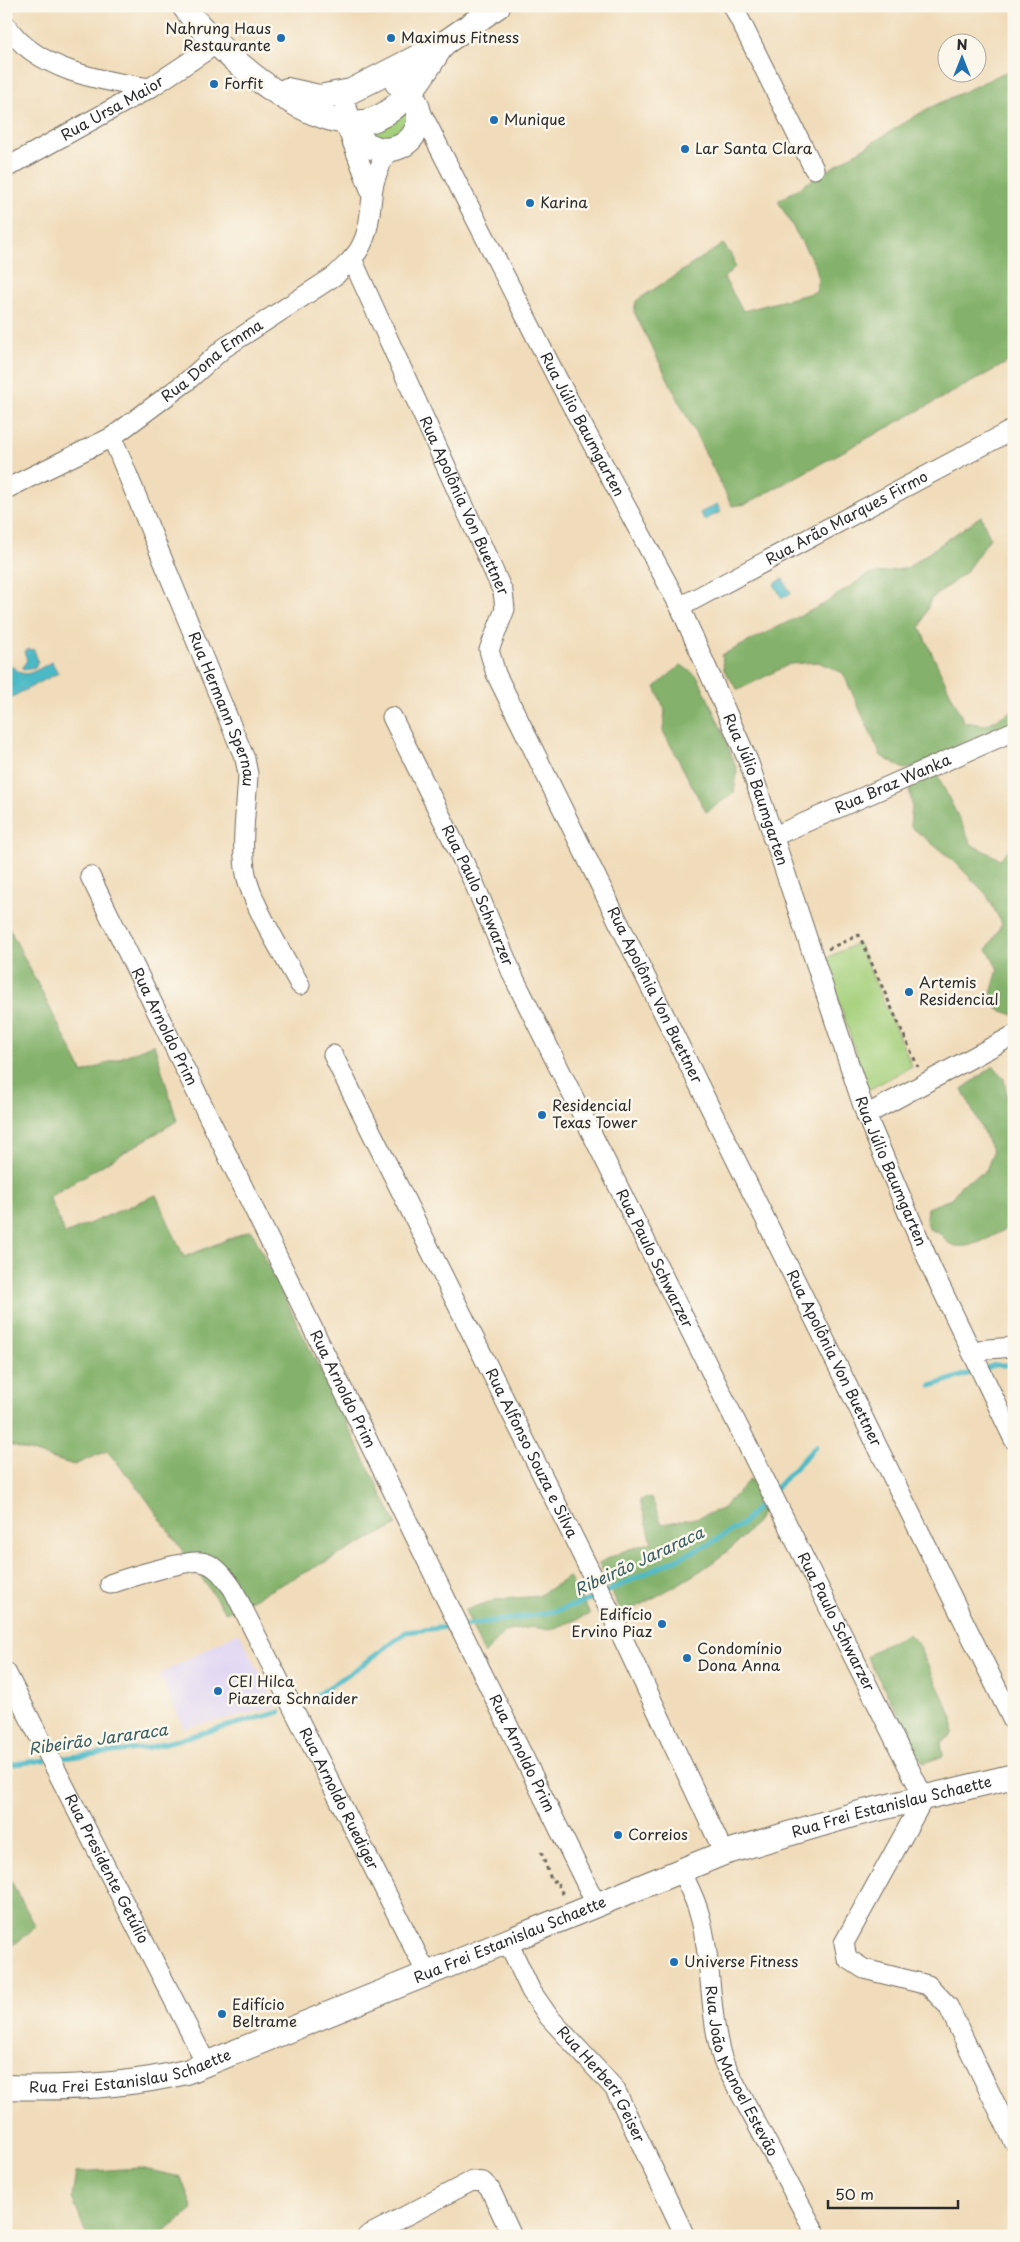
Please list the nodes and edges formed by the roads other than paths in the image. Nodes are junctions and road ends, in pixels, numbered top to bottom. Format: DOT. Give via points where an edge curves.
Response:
graph roads {
  1 [pos="184,6"];
  2 [pos="498,6"];
  3 [pos="733,6"];
  4 [pos="6,25"];
  5 [pos="216,44"];
  6 [pos="443,44"];
  7 [pos="381,77"];
  8 [pos="262,81"];
  9 [pos="150,88"];
  10 [pos="351,91"];
  11 [pos="414,101"];
  12 [pos="345,122"];
  13 [pos="398,146"];
  14 [pos="446,162"];
  15 [pos="6,168"];
  16 [pos="814,169"];
  17 [pos="372,195"];
  18 [pos="352,259"];
  19 [pos="1014,428"];
  20 [pos="112,437"];
  21 [pos="6,489"];
  22 [pos="680,607"];
  23 [pos="392,717"];
  24 [pos="1014,731"];
  25 [pos="772,837"];
  26 [pos="90,876"];
  27 [pos="300,985"];
  28 [pos="1014,1035"];
  29 [pos="333,1056"];
  30 [pos="866,1115"];
  31 [pos="1014,1347"];
  32 [pos="977,1364"];
  33 [pos="1014,1440"];
  34 [pos="110,1584"];
  35 [pos="6,1672"];
  36 [pos="1014,1723"];
  37 [pos="1014,1776"];
  38 [pos="924,1798"];
  39 [pos="724,1853"];
  40 [pos="681,1870"];
  41 [pos="596,1904"];
  42 [pos="507,1940"];
  43 [pos="426,1972"];
  44 [pos="207,2065"];
  45 [pos="6,2087"];
  46 [pos="1014,2142"];
  47 [pos="367,2236"];
  48 [pos="512,2236"];
  49 [pos="685,2236"];
  50 [pos="817,2236"];
  1 -- 5 [label="main road"];
  2 -- 6 [label="main road"];
  3 -- 16 [label="street"];
  4 -- 9 [label="street" via="16,40 45,59 84,76"];
  5 -- 8 [label="main road"];
  5 -- 9 [label="street, Rua Ursa Maior"];
  6 -- 7 [label="main road"];
  6 -- 11 [label="main road"];
  7 -- 10 [label="main road"];
  7 -- 11 [label="main road" via="394,81"];
  8 -- 10 [label="main road" via="299,94 319,96"];
  8 -- 12 [label="main road" via="293,104"];
  9 -- 15 [label="street, Rua Ursa Maior"];
  10 -- 12 [label="main road"];
  11 -- 12 [label="main road" via="396,106 374,120"];
  11 -- 13 [label="main road" via="418,128 412,138"];
  11 -- 14 [label="street, Rua Júlio Baumgarten"];
  12 -- 13 [label="main road" via="364,143 380,149"];
  12 -- 17 [label="street, Rua Dona Emma"];
  13 -- 14 [label="street, Rua Júlio Baumgarten" via="426,148"];
  13 -- 17 [label="street, Rua Dona Emma" via="380,167"];
  14 -- 22 [label="street, Rua Júlio Baumgarten"];
  17 -- 18 [label="street, Rua Dona Emma" via="368,227"];
  18 -- 20 [label="street, Rua Dona Emma" via="336,275 224,348 186,382"];
  18 -- 36 [label="street, Rua Apolônia Von Buettner" via="503,592 505,608 489,650 496,674"];
  19 -- 22 [label="street, Rua Arão Marques Firmo"];
  20 -- 21 [label="street, Rua Dona Emma"];
  20 -- 27 [label="street, Rua Hermann Spernau" via="245,759 248,774 246,876"];
  22 -- 25 [label="street, Rua Júlio Baumgarten" via="749,763"];
  23 -- 38 [label="street, Rua Paulo Schwarzer" via="474,883 522,994"];
  24 -- 25 [label="street, Rua Braz Wanka"];
  25 -- 30 [label="street, Rua Júlio Baumgarten"];
  26 -- 41 [label="street, Rua Arnoldo Prim"];
  28 -- 30 [label="street"];
  29 -- 39 [label="street, Rua Alfonso Souza e Silva" via="608,1607"];
  30 -- 32 [label="street, Rua Júlio Baumgarten" via="931,1268"];
  31 -- 32 [label="street" via="988,1349"];
  32 -- 33 [label="street, Rua Júlio Baumgarten"];
  34 -- 43 [label="street, Rua Arnoldo Ruediger" via="201,1561 220,1571 241,1604"];
  35 -- 44 [label="street, Rua Presidente Getúlio"];
  37 -- 38 [label="main road, Rua Frei Estanislau Schaette"];
  38 -- 39 [label="main road, Rua Frei Estanislau Schaette" via="833,1820"];
  38 -- 46 [label="street" via="844,1943 847,1958 864,1969 928,1985 948,2006"];
  39 -- 40 [label="main road, Rua Frei Estanislau Schaette"];
  40 -- 41 [label="main road, Rua Frei Estanislau Schaette"];
  40 -- 50 [label="street, Rua João Manoel Estevão" via="699,1912 716,2038 723,2061"];
  41 -- 42 [label="main road, Rua Frei Estanislau Schaette"];
  42 -- 43 [label="main road, Rua Frei Estanislau Schaette"];
  42 -- 49 [label="street, Rua Herbert Geiser" via="531,1990 550,2017 615,2089"];
  43 -- 44 [label="main road, Rua Frei Estanislau Schaette"];
  44 -- 45 [label="main road, Rua Frei Estanislau Schaette" via="152,2080 98,2086"];
  47 -- 48 [label="street" via="472,2181 483,2182 490,2189"];
}
